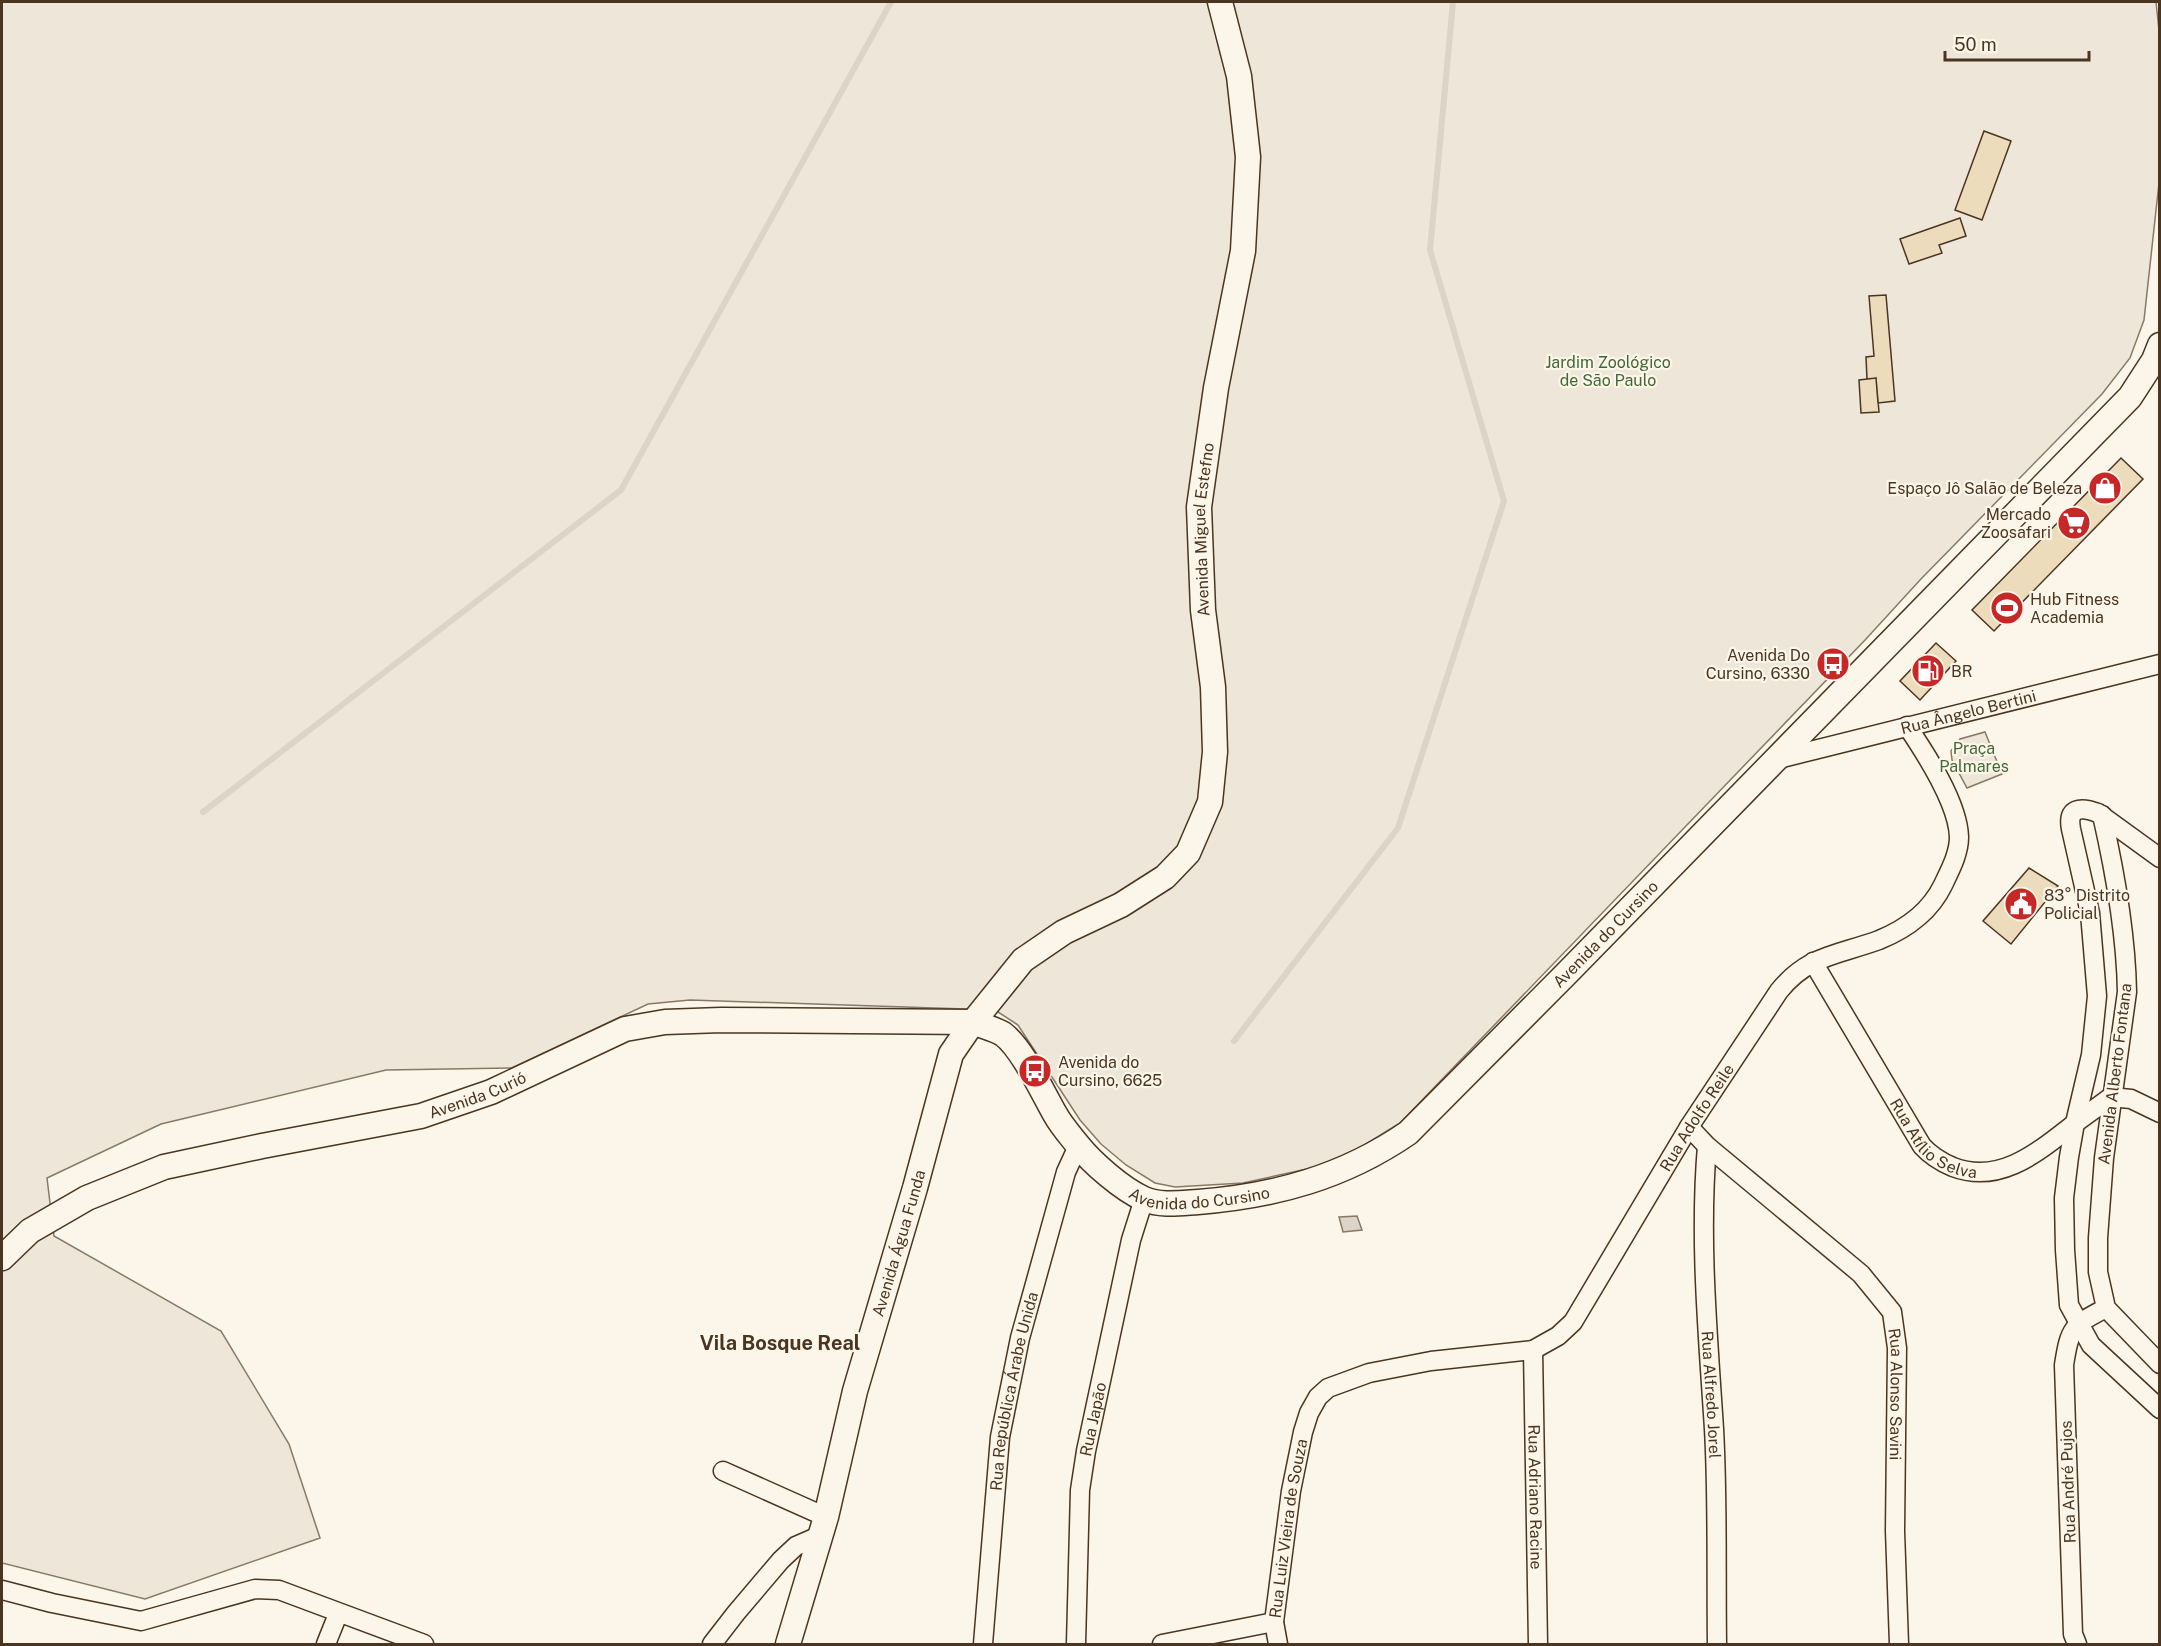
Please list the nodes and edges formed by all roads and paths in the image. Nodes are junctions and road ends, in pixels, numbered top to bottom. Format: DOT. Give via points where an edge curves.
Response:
graph roads {
  1 [pos="1220,2"];
  2 [pos="2160,345"];
  3 [pos="2160,664"];
  4 [pos="1907,726"];
  5 [pos="1778,759"];
  6 [pos="2102,815"];
  7 [pos="2160,858"];
  8 [pos="1813,962"];
  9 [pos="973,1022"];
  10 [pos="2111,1096"];
  11 [pos="2160,1113"];
  12 [pos="2075,1123"];
  13 [pos="1689,1127"];
  14 [pos="1078,1146"];
  15 [pos="1707,1146"];
  16 [pos="1144,1199"];
  17 [pos="2,1258"];
  18 [pos="2106,1308"];
  19 [pos="2078,1323"];
  20 [pos="1533,1350"];
  21 [pos="2160,1364"];
  22 [pos="2160,1409"];
  23 [pos="1309,1413"];
  24 [pos="723,1471"];
  25 [pos="822,1526"];
  26 [pos="2,1590"];
  27 [pos="338,1614"];
  28 [pos="1274,1622"];
  29 [pos="326,1644"];
  30 [pos="424,1644"];
  31 [pos="712,1644"];
  32 [pos="788,1644"];
  33 [pos="983,1644"];
  34 [pos="1076,1644"];
  35 [pos="1162,1644"];
  36 [pos="1278,1644"];
  37 [pos="1538,1644"];
  38 [pos="1717,1644"];
  39 [pos="1899,1644"];
  40 [pos="2077,1644"];
  1 -- 9 [label="main road, Avenida Miguel Estefno" via="1239,76 1248,157 1243,251 1216,388 1199,507 1203,610 1213,687 1215,752 1210,802 1188,853 1165,877 1121,905 1064,932 1023,960"];
  2 -- 5 [label="main road, Avenida do Cursino" via="2130,397"];
  3 -- 4 [label="street, Rua Ângelo Bertini"];
  4 -- 5 [label="street, Rua Ângelo Bertini"];
  4 -- 8 [label="street, Rua Adolfo Reile" via="1934,768 1955,816 1959,838 1955,860 1936,900 1907,925 1878,940"];
  5 -- 16 [label="main road, Avenida do Cursino" via="1408,1133 1346,1169 1302,1185 1236,1199 1162,1203"];
  6 -- 7 [label="street"];
  6 -- 10 [label="street, Avenida Alberto Fontana" via="2127,966 2127,992"];
  6 -- 12 [label="street, Avenida Alberto Fontana" via="2085,809 2074,811 2070,817 2091,922 2097,996 2091,1055"];
  8 -- 12 [label="street, Rua Atílio Selva" via="1907,1121 1929,1154 1938,1160 1980,1173 2007,1169 2040,1151"];
  8 -- 13 [label="street, Rua Adolfo Reile" via="1789,978 1779,991"];
  9 -- 14 [label="main road, Avenida do Cursino" via="1003,1034 1015,1047"];
  9 -- 17 [label="main road, Avenida Curió" via="721,1020 665,1022 625,1029 491,1092 421,1116 164,1167 87,1198 30,1231"];
  9 -- 25 [label="main road, Avenida Água Funda" via="951,1054 946,1070 855,1391"];
  10 -- 11 [label="street" via="2131,1099"];
  10 -- 12 [label="street, Rua Atílio Selva"];
  10 -- 18 [label="street, Avenida Alberto Fontana" via="2098,1238 2098,1272"];
  12 -- 19 [label="street, Avenida Alberto Fontana" via="2064,1198 2069,1305"];
  13 -- 15 [label="street, Rua Alonso Savini"];
  13 -- 20 [label="street, Rua Adolfo Reile" via="1574,1322"];
  14 -- 16 [label="main road, Avenida do Cursino" via="1118,1183"];
  14 -- 33 [label="street, Rua República Árabe Unida" via="1066,1172 1020,1338 1000,1437"];
  15 -- 38 [label="street, Rua Alfredo Jorel" via="1705,1253 1714,1432"];
  15 -- 39 [label="street, Rua Alonso Savini" via="1861,1274 1892,1312 1897,1348"];
  16 -- 34 [label="street, Rua Japão" via="1131,1240 1080,1490"];
  18 -- 19 [label="street"];
  18 -- 21 [label="street"];
  19 -- 22 [label="street, Avenida Alberto Fontana" via="2091,1345"];
  19 -- 40 [label="street, Rua André Pujos" via="2071,1332 2064,1365 2073,1634"];
  20 -- 23 [label="street, Rua Adolfo Reile" via="1431,1361 1369,1373 1328,1388"];
  20 -- 37 [label="street, Rua Adriano Racine"];
  23 -- 28 [label="street, Rua Luiz Vieira de Souza" via="1291,1491"];
  24 -- 25 [label="street"];
  25 -- 31 [label="street" via="781,1560"];
  25 -- 32 [label="main road, Avenida Água Funda"];
  26 -- 27 [label="street" via="141,1621 255,1590 279,1590"];
  27 -- 29 [label="street"];
  27 -- 30 [label="street"];
  28 -- 35 [label="street"];
  28 -- 36 [label="street, Rua Luiz Vieira de Souza"];
}
